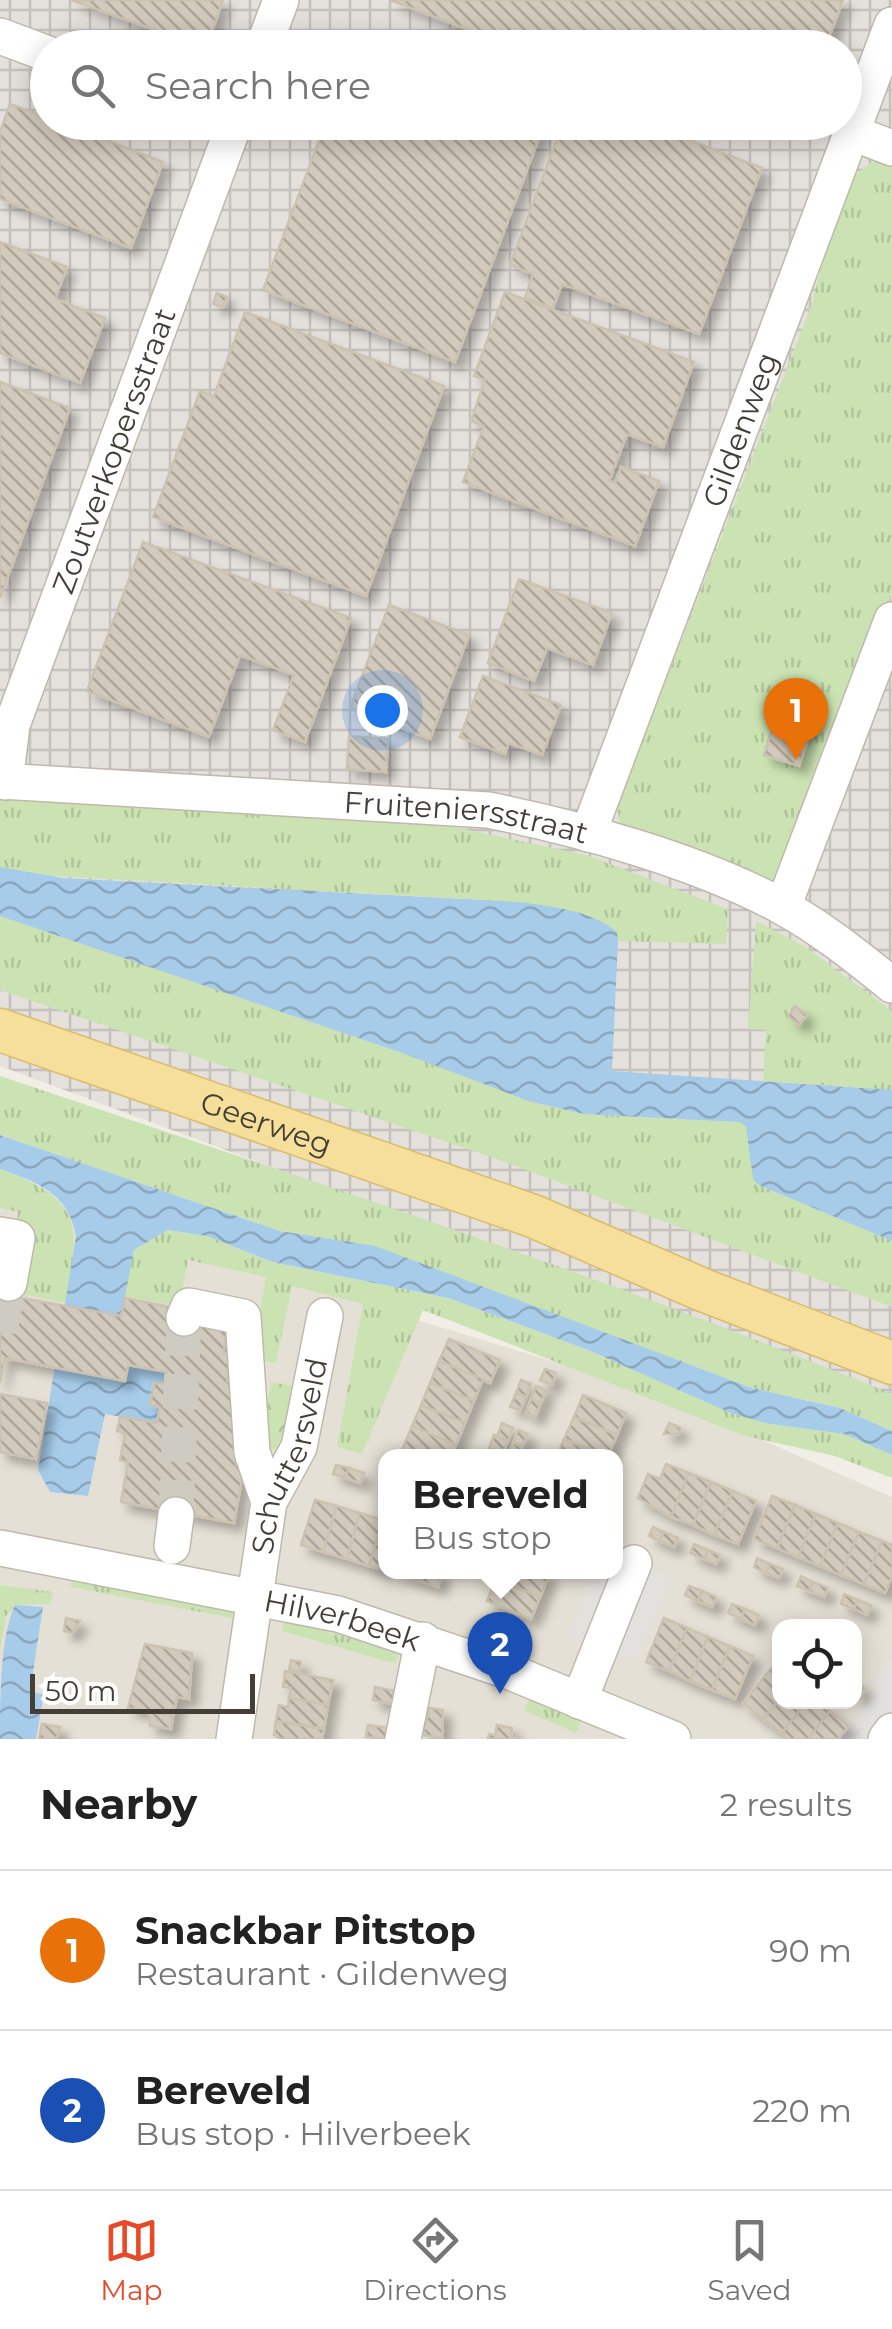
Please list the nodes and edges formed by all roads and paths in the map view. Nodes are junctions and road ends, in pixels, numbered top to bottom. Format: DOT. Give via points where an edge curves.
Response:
graph roads {
  1 [pos="281,0"];
  2 [pos="892,25"];
  3 [pos="270,30"];
  4 [pos="0,36"];
  5 [pos="30,47"];
  6 [pos="862,108"];
  7 [pos="862,136"];
  8 [pos="228,140"];
  9 [pos="850,140"];
  10 [pos="892,148"];
  11 [pos="892,620"];
  12 [pos="3,781"];
  13 [pos="588,834"];
  14 [pos="783,907"];
  15 [pos="892,985"];
  16 [pos="0,1030"];
  17 [pos="533,1216"];
  18 [pos="9,1237"];
  19 [pos="9,1284"];
  20 [pos="186,1312"];
  21 [pos="325,1316"];
  22 [pos="892,1335"];
  23 [pos="892,1363"];
  24 [pos="269,1502"];
  25 [pos="0,1548"];
  26 [pos="634,1563"];
  27 [pos="258,1597"];
  28 [pos="423,1640"];
  29 [pos="595,1717"];
  30 [pos="892,1730"];
  31 [pos="234,1739"];
  32 [pos="404,1739"];
  33 [pos="672,1739"];
  34 [pos="886,1739"];
  1 -- 3 [label="street"];
  2 -- 6 [label="street, Gildenweg"];
  4 -- 5 [label="street"];
  7 -- 10 [label="street"];
  8 -- 12 [label="street, Zoutverkopersstraat" via="12,725"];
  9 -- 13 [label="street, Gildenweg"];
  11 -- 14 [label="street"];
  12 -- 13 [label="street, Fruiteniersstraat" via="488,810"];
  13 -- 14 [label="street, Fruiteniersstraat"];
  14 -- 15 [label="street, Fruiteniersstraat"];
  16 -- 17 [label="main road, Geerweg"];
  17 -- 22 [label="main road, Geerweg" via="713,1264"];
  17 -- 23 [label="main road, Geerweg"];
  18 -- 19 [label="street"];
  20 -- 24 [label="street" via="243,1317 252,1452"];
  21 -- 24 [label="street, Schuttersveld" via="299,1447"];
  24 -- 27 [label="street, Schuttersveld"];
  25 -- 27 [label="street, Hilverbeek"];
  26 -- 29 [label="street"];
  27 -- 28 [label="street, Hilverbeek"];
  27 -- 31 [label="street, Schuttersveld"];
  28 -- 29 [label="street, Hilverbeek"];
  28 -- 32 [label="street"];
  29 -- 33 [label="street, Hilverbeek"];
  30 -- 34 [label="street"];
}
